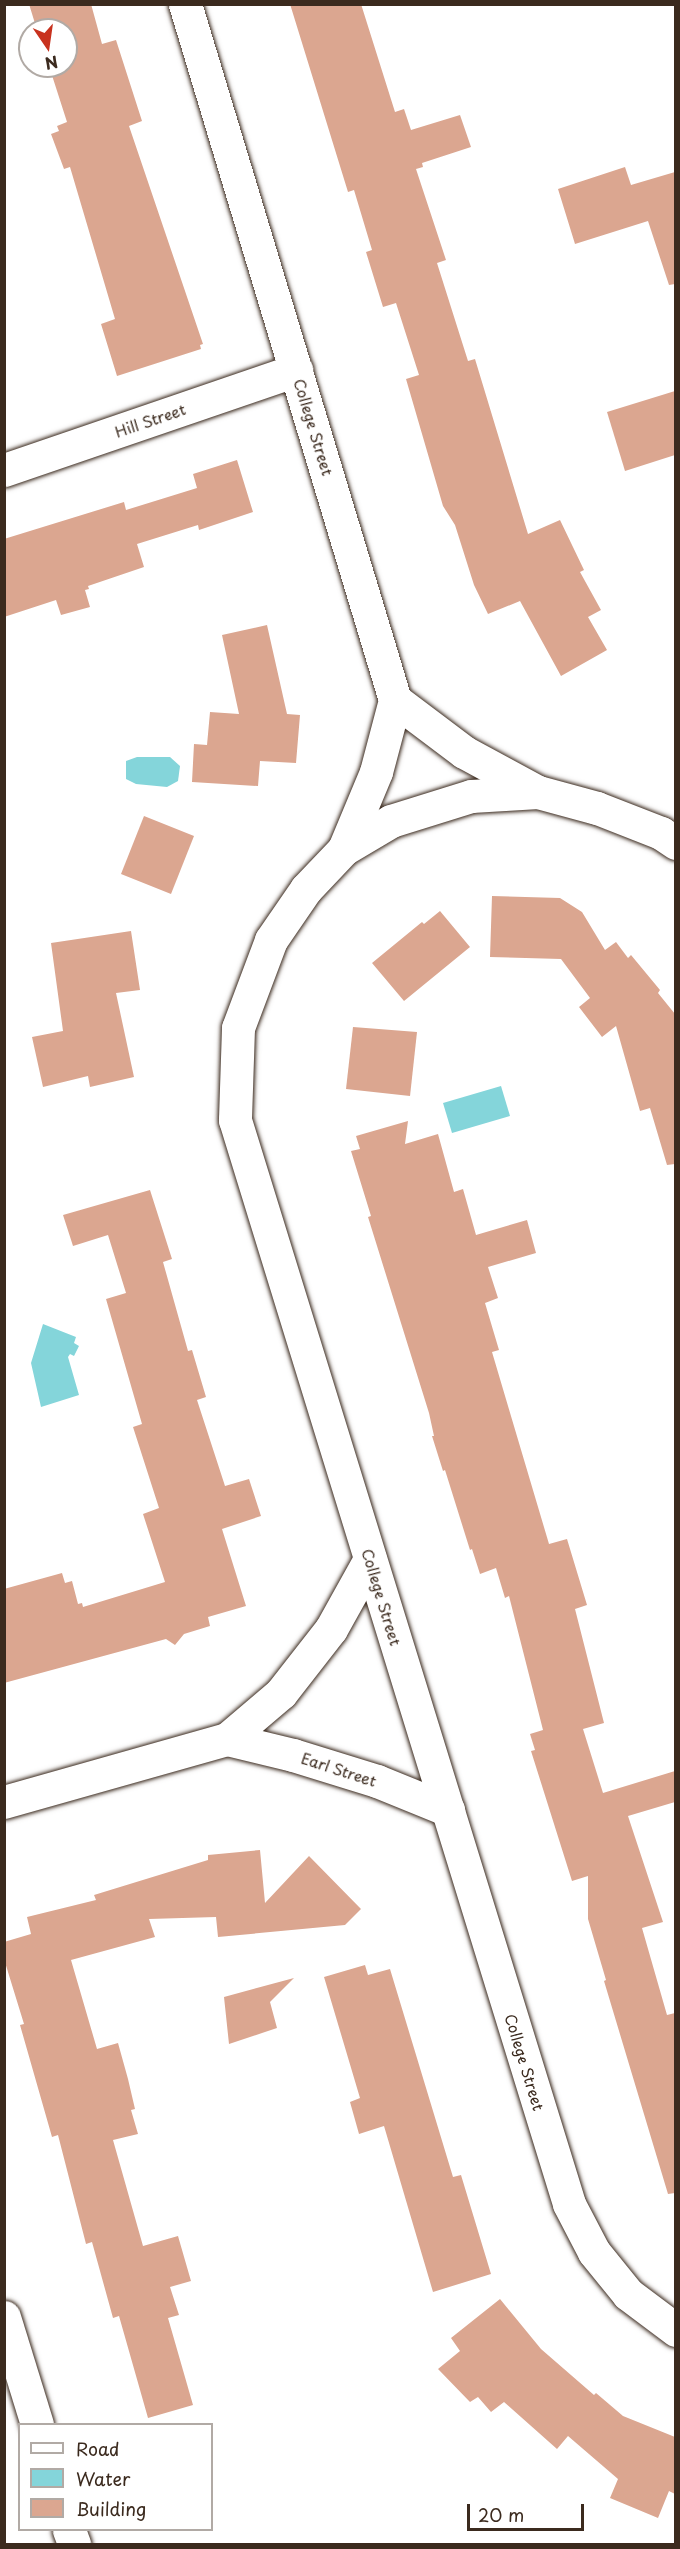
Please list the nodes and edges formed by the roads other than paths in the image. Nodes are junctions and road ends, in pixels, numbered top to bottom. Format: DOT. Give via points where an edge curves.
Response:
graph roads {
  1 [pos="185,4"];
  2 [pos="297,370"];
  3 [pos="4,470"];
  4 [pos="395,700"];
  5 [pos="538,792"];
  6 [pos="675,843"];
  7 [pos="344,849"];
  8 [pos="370,1559"];
  9 [pos="227,1738"];
  10 [pos="4,1802"];
  11 [pos="448,1810"];
  12 [pos="4,2317"];
  13 [pos="675,2330"];
  14 [pos="37,2423"];
  1 -- 2 [label="street, College Street"];
  2 -- 3 [label="street, Hill Street"];
  2 -- 4 [label="street, College Street"];
  4 -- 5 [label="street" via="464,752"];
  4 -- 7 [label="street, College Street" via="376,772"];
  5 -- 6 [label="street" via="597,808 661,833"];
  5 -- 7 [label="street, College Street" via="471,795 426,808 392,820"];
  7 -- 8 [label="street, College Street" via="306,889 271,940 238,1028 235,1120"];
  8 -- 9 [label="street" via="331,1629 281,1693"];
  8 -- 11 [label="street, College Street"];
  9 -- 10 [label="street"];
  9 -- 11 [label="street, Earl Street" via="377,1781"];
  11 -- 13 [label="street, College Street" via="569,2204 594,2252 628,2294"];
  12 -- 14 [label="street"];
}
